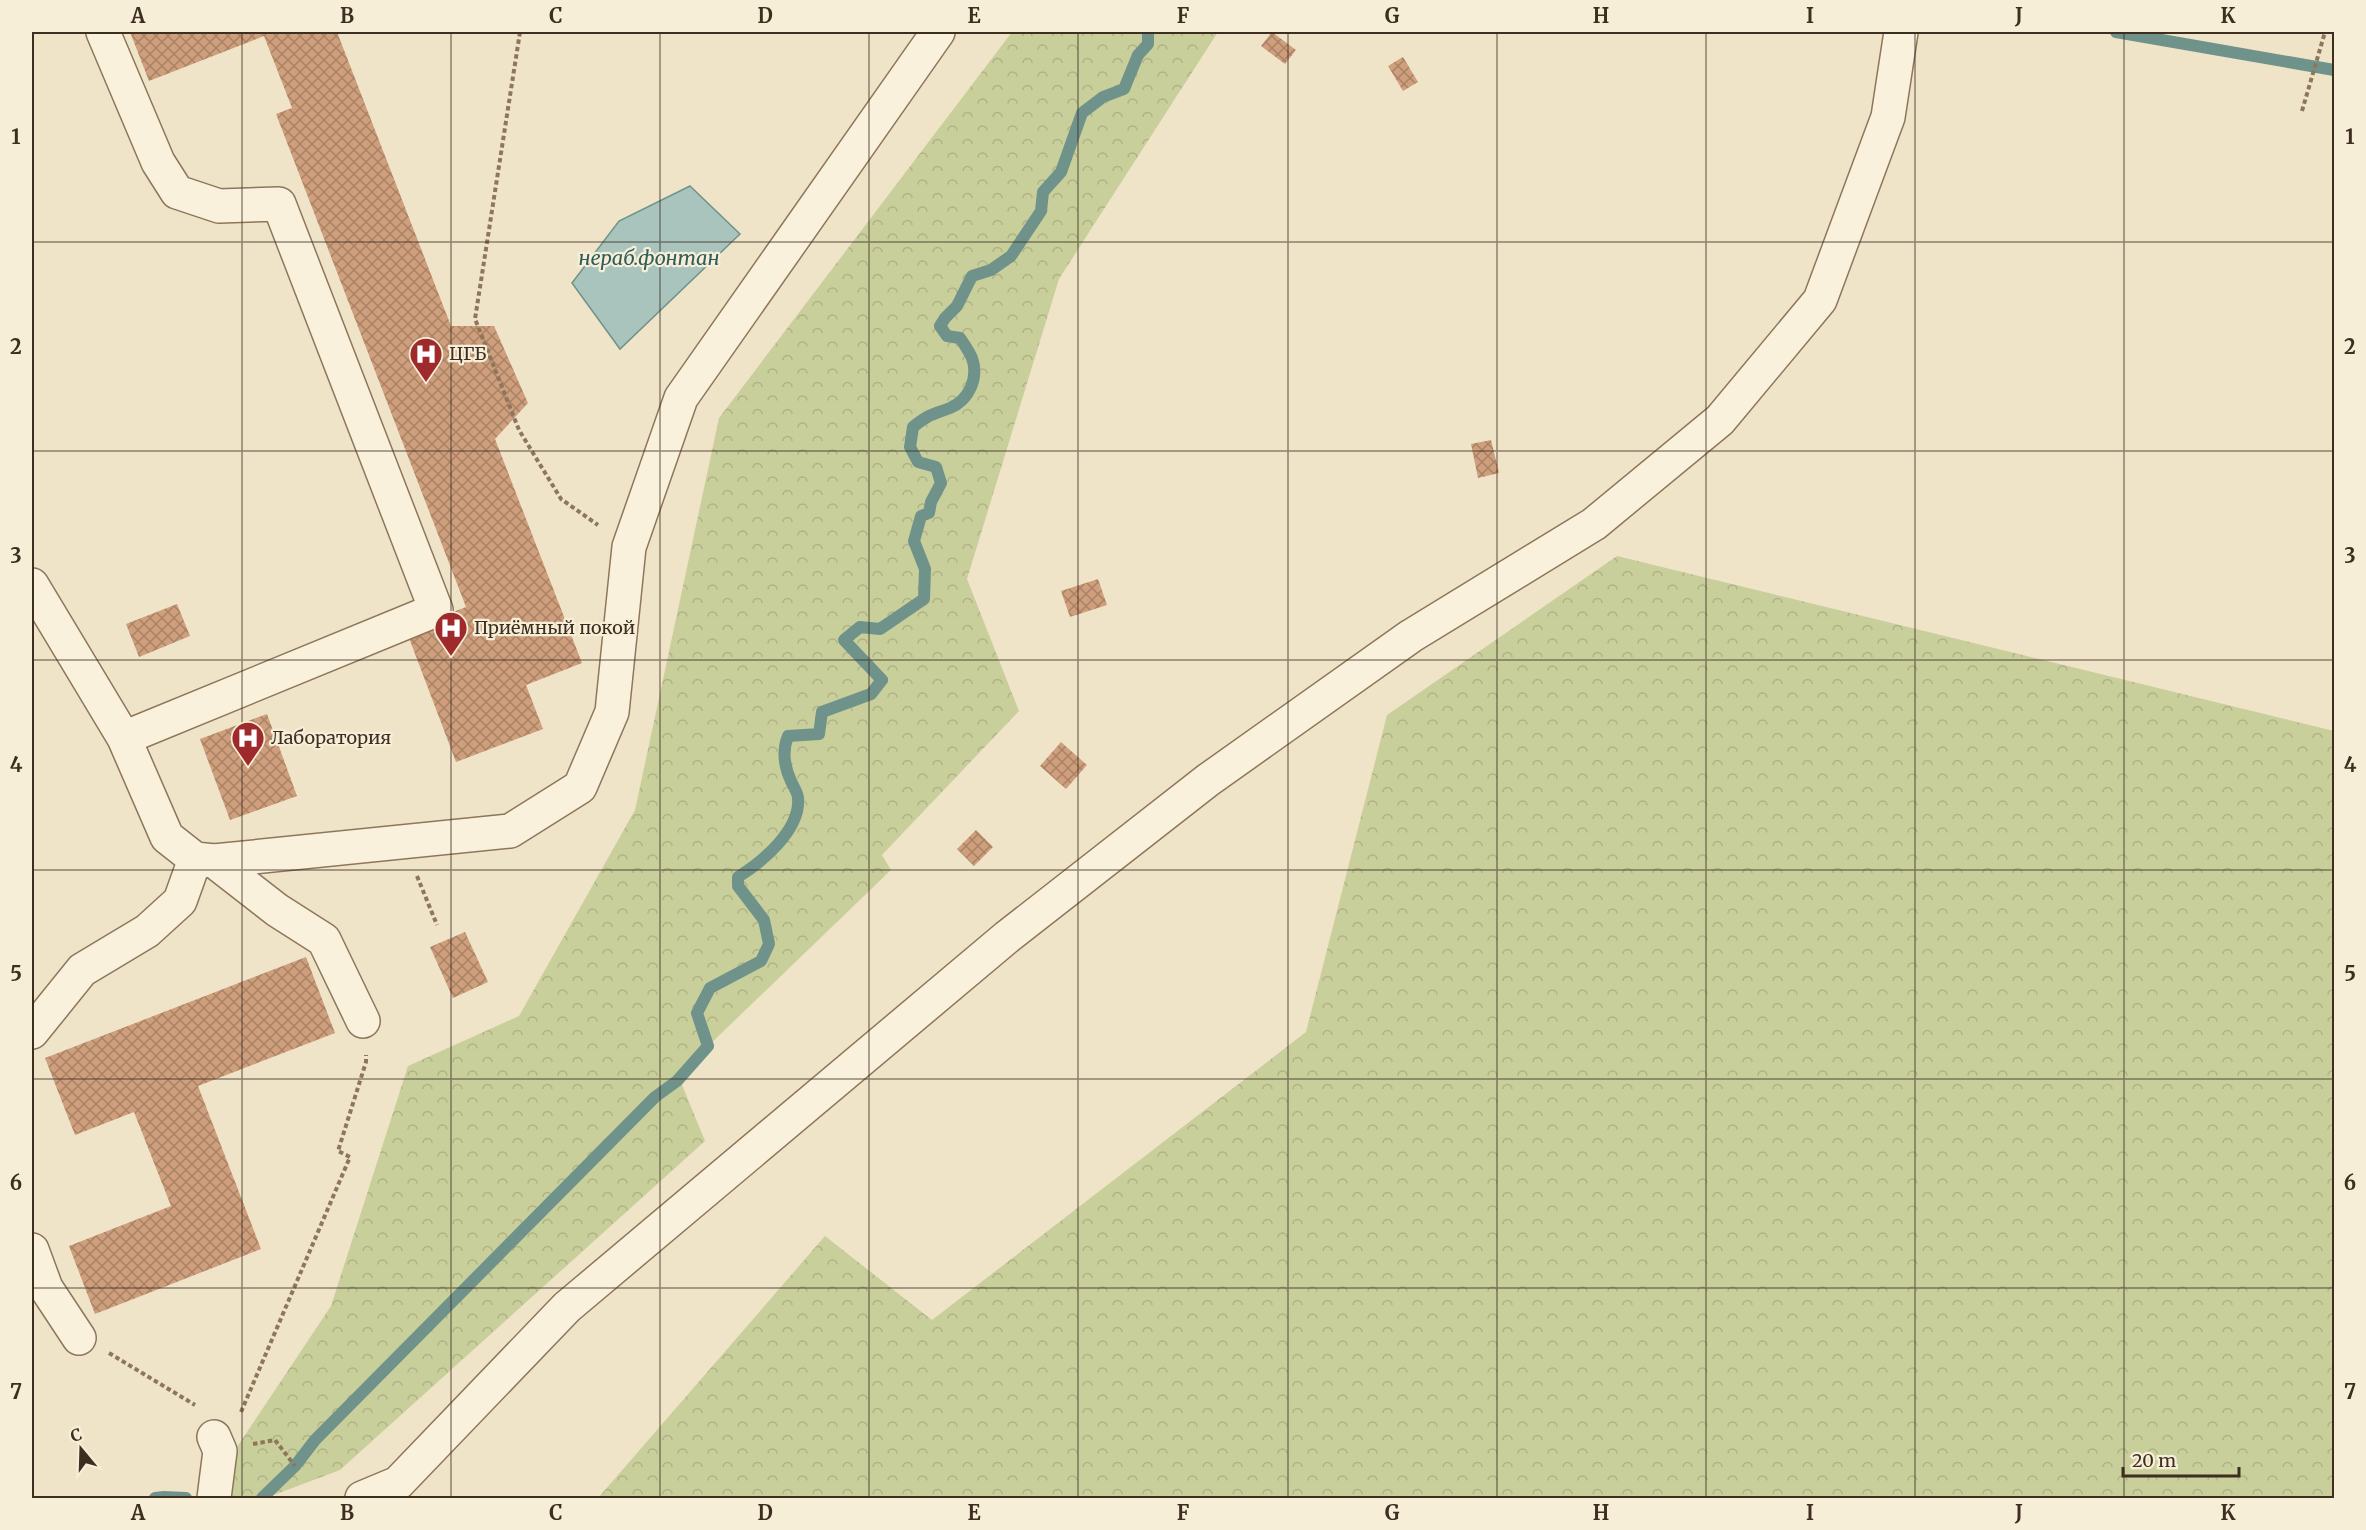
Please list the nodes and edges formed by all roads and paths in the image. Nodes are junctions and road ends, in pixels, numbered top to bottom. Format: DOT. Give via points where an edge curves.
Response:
graph roads {
  1 [pos="103,32"];
  2 [pos="520,32"];
  3 [pos="938,32"];
  4 [pos="1901,32"];
  5 [pos="2325,32"];
  6 [pos="2302,111"];
  7 [pos="629,548"];
  8 [pos="32,585"];
  9 [pos="124,738"];
  10 [pos="403,842"];
  11 [pos="204,860"];
  12 [pos="438,925"];
  13 [pos="363,1021"];
  14 [pos="32,1032"];
  15 [pos="32,1250"];
  16 [pos="79,1338"];
  17 [pos="217,1444"];
  18 [pos="295,1466"];
  19 [pos="396,1491"];
  20 [pos="214,1498"];
  21 [pos="362,1498"];
  1 -- 9 [label="lane" via="158,162 177,192 219,206 279,204 436,610"];
  2 -- 7 [label="path" via="475,319 519,430 561,499"];
  3 -- 7 [label="lane" via="681,398"];
  4 -- 19 [label="lane" via="1888,117 1820,300 1720,420 1594,524 1401,643 1208,780 1008,937 567,1306"];
  5 -- 6 [label="path"];
  7 -- 10 [label="lane" via="612,712 580,787 510,831"];
  8 -- 9 [label="lane"];
  9 -- 11 [label="lane" via="167,837"];
  10 -- 11 [label="lane"];
  10 -- 12 [label="path"];
  11 -- 13 [label="lane" via="324,940"];
  11 -- 14 [label="lane" via="180,901 147,931 82,970"];
  13 -- 17 [label="path" via="366,1062 338,1151 350,1157 237,1419"];
  15 -- 16 [label="lane" via="46,1288"];
  16 -- 17 [label="path" via="129,1363 216,1416"];
  17 -- 18 [label="path" via="275,1440"];
  17 -- 20 [label="lane"];
  19 -- 21 [label="lane"];
}
